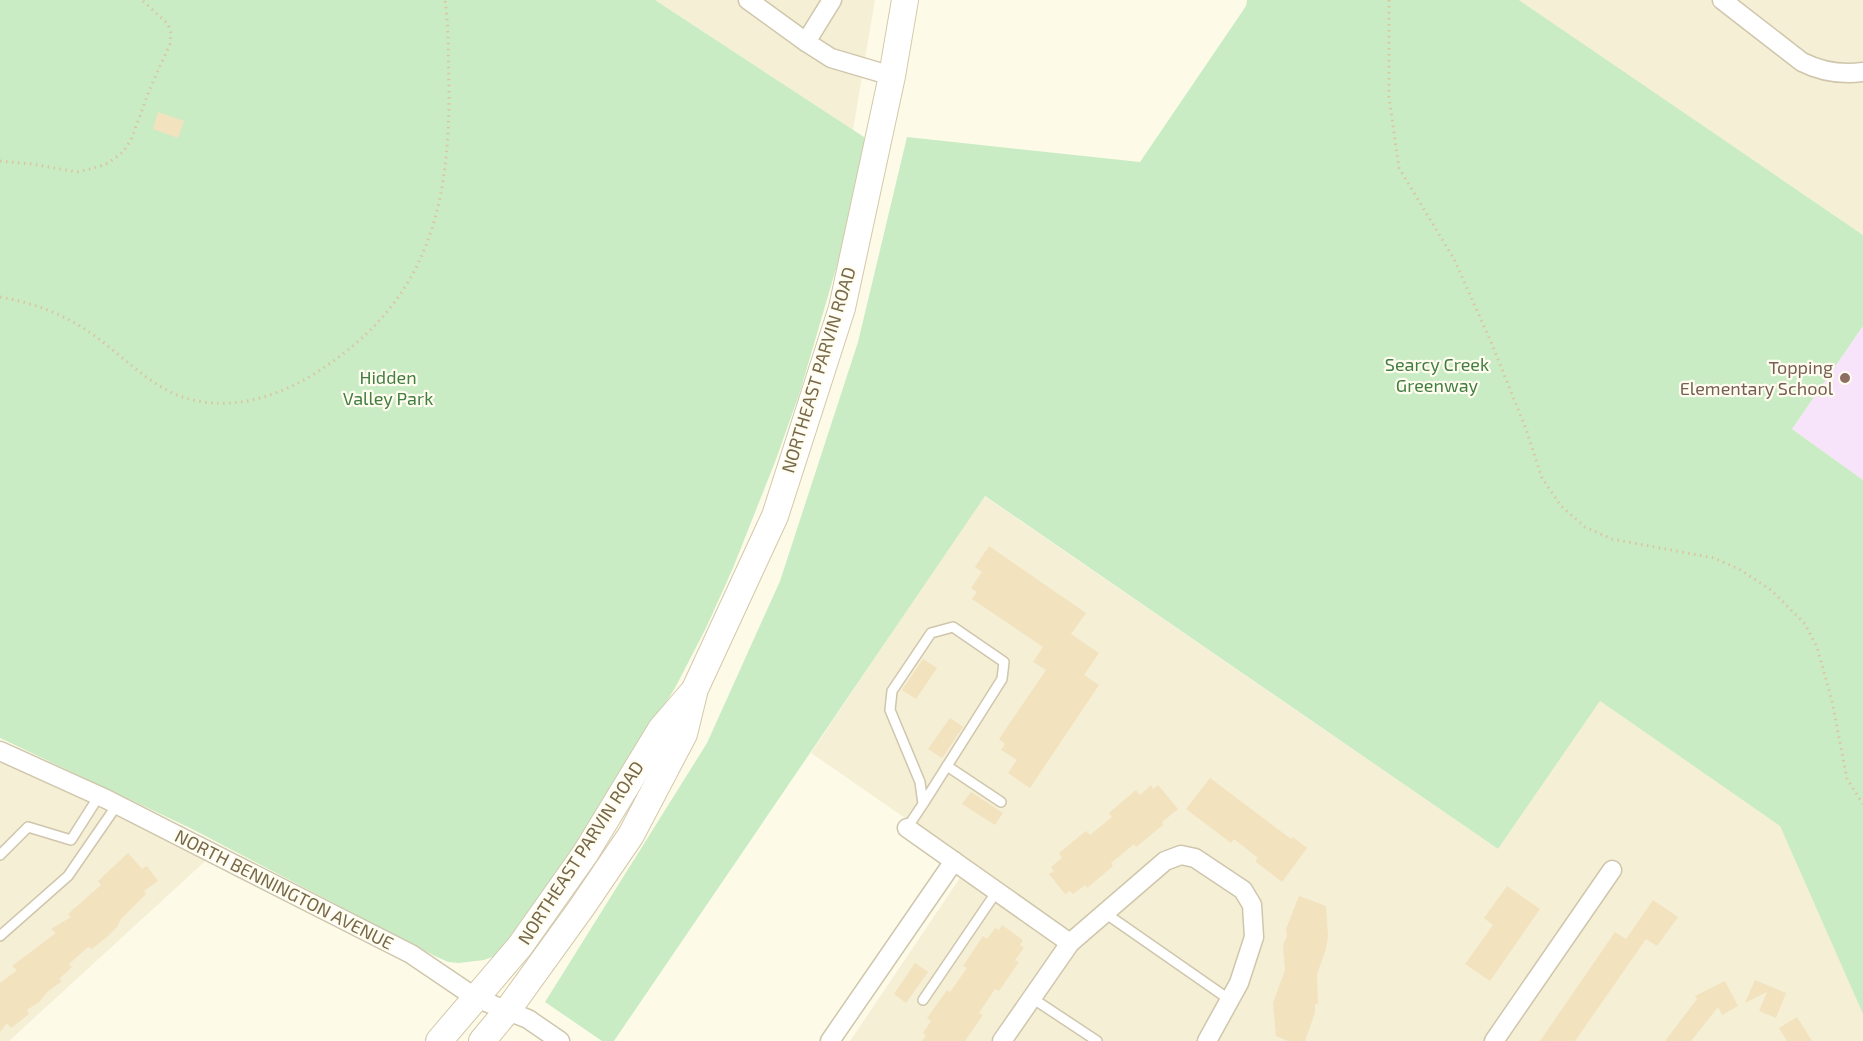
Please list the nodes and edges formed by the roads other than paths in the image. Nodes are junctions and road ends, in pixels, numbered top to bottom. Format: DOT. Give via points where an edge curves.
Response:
graph roads {
  1 [pos="832,0"];
  2 [pos="905,0"];
  3 [pos="751,1"];
  4 [pos="1729,2"];
  5 [pos="806,42"];
  6 [pos="1863,72"];
  7 [pos="892,76"];
  8 [pos="695,689"];
  9 [pos="0,751"];
  10 [pos="947,766"];
  11 [pos="99,796"];
  12 [pos="1001,802"];
  13 [pos="923,804"];
  14 [pos="117,805"];
  15 [pos="908,828"];
  16 [pos="0,855"];
  17 [pos="954,861"];
  18 [pos="1612,870"];
  19 [pos="997,891"];
  20 [pos="1105,913"];
  21 [pos="0,936"];
  22 [pos="1070,943"];
  23 [pos="476,998"];
  24 [pos="1032,998"];
  25 [pos="923,1000"];
  26 [pos="1230,1000"];
  27 [pos="507,1011"];
  28 [pos="438,1041"];
  29 [pos="482,1041"];
  30 [pos="560,1041"];
  31 [pos="830,1041"];
  32 [pos="1002,1041"];
  33 [pos="1097,1041"];
  34 [pos="1207,1041"];
  35 [pos="1494,1041"];
  1 -- 5 [label="street"];
  2 -- 7 [label="main road, NORTHEAST PARVIN ROAD"];
  3 -- 5 [label="street"];
  4 -- 6 [label="street" via="1802,62 1843,73"];
  5 -- 7 [label="street" via="831,58"];
  7 -- 8 [label="main road, NORTHEAST PARVIN ROAD" via="838,319 775,516"];
  8 -- 23 [label="main road, NORTHEAST PARVIN ROAD" via="661,729 585,854 520,946"];
  8 -- 27 [label="main road, NORTHEAST PARVIN ROAD" via="684,734 630,835"];
  9 -- 11 [label="street, NORTH BENNINGTON AVENUE"];
  10 -- 12 [label="lane"];
  10 -- 13 [label="lane"];
  10 -- 13 [label="lane" via="1002,679 1004,662 953,627 931,633 892,691 890,711 920,783"];
  11 -- 14 [label="street, NORTH BENNINGTON AVENUE"];
  11 -- 16 [label="lane" via="71,840 28,827"];
  13 -- 15 [label="lane"];
  14 -- 21 [label="lane" via="68,876"];
  14 -- 23 [label="street, NORTH BENNINGTON AVENUE" via="411,954"];
  15 -- 17 [label="street"];
  17 -- 19 [label="street"];
  17 -- 31 [label="street"];
  18 -- 35 [label="street"];
  19 -- 22 [label="street"];
  19 -- 25 [label="lane"];
  20 -- 22 [label="street"];
  20 -- 26 [label="lane"];
  20 -- 26 [label="street" via="1165,861 1181,855 1195,858 1243,890 1252,905 1254,937"];
  22 -- 24 [label="street"];
  23 -- 27 [label="street, NORTH BENNINGTON AVENUE"];
  23 -- 28 [label="main road, NORTHEAST PARVIN ROAD"];
  24 -- 32 [label="street"];
  24 -- 33 [label="lane"];
  26 -- 34 [label="street"];
  27 -- 29 [label="main road, NORTHEAST PARVIN ROAD"];
  27 -- 30 [label="street, NORTH BENNINGTON AVENUE" via="528,1019"];
}
